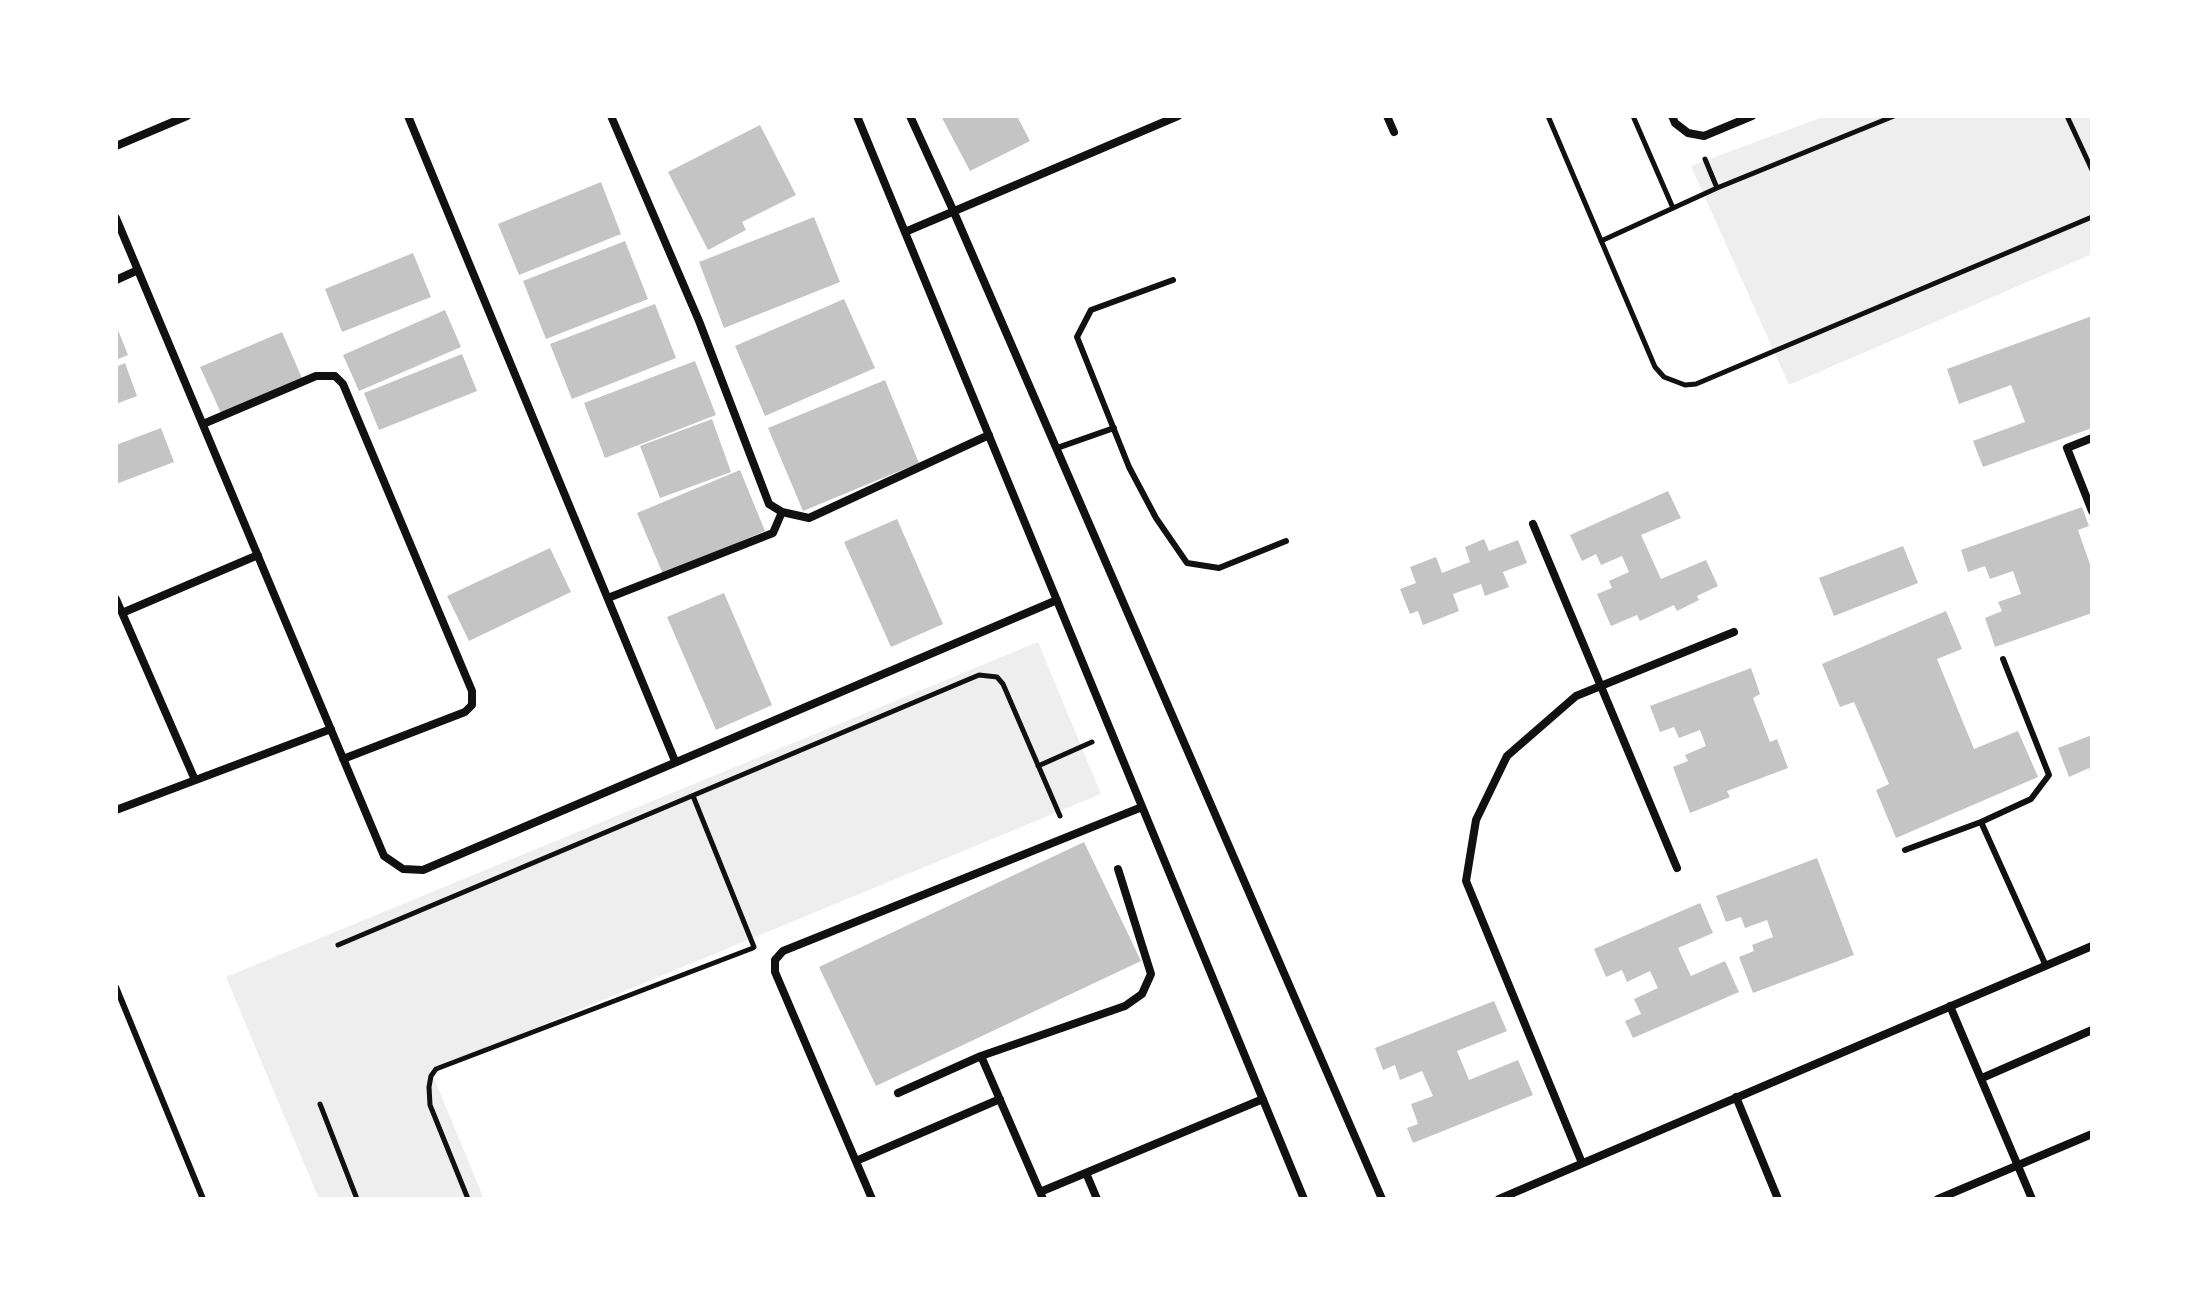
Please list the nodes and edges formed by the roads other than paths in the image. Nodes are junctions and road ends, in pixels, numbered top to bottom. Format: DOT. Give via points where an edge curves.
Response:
graph roads {
  1 [pos="187,116"];
  2 [pos="408,116"];
  3 [pos="611,116"];
  4 [pos="857,116"];
  5 [pos="910,116"];
  6 [pos="1178,116"];
  7 [pos="1387,116"];
  8 [pos="1672,116"];
  9 [pos="1752,116"];
  10 [pos="1394,132"];
  11 [pos="116,146"];
  12 [pos="953,210"];
  13 [pos="116,218"];
  14 [pos="905,232"];
  15 [pos="138,270"];
  16 [pos="116,280"];
  17 [pos="1173,280"];
  18 [pos="203,424"];
  19 [pos="1114,428"];
  20 [pos="989,435"];
  21 [pos="2092,438"];
  22 [pos="1057,448"];
  23 [pos="2092,511"];
  24 [pos="782,512"];
  25 [pos="1533,524"];
  26 [pos="1286,541"];
  27 [pos="258,555"];
  28 [pos="608,598"];
  29 [pos="116,599"];
  30 [pos="1057,600"];
  31 [pos="122,613"];
  32 [pos="1734,632"];
  33 [pos="2003,659"];
  34 [pos="1600,686"];
  35 [pos="331,729"];
  36 [pos="343,759"];
  37 [pos="675,761"];
  38 [pos="195,780"];
  39 [pos="1142,807"];
  40 [pos="116,810"];
  41 [pos="1981,822"];
  42 [pos="1905,850"];
  43 [pos="1677,868"];
  44 [pos="1118,869"];
  45 [pos="2092,946"];
  46 [pos="2046,966"];
  47 [pos="116,987"];
  48 [pos="1950,1006"];
  49 [pos="2092,1030"];
  50 [pos="981,1056"];
  51 [pos="1982,1078"];
  52 [pos="898,1093"];
  53 [pos="1736,1097"];
  54 [pos="1000,1099"];
  55 [pos="1263,1099"];
  56 [pos="2092,1134"];
  57 [pos="856,1161"];
  58 [pos="1582,1163"];
  59 [pos="2017,1166"];
  60 [pos="1086,1173"];
  61 [pos="1042,1196"];
  62 [pos="203,1199"];
  63 [pos="872,1199"];
  64 [pos="1097,1199"];
  65 [pos="1304,1199"];
  66 [pos="1382,1199"];
  67 [pos="1499,1199"];
  68 [pos="1778,1199"];
  69 [pos="1938,1199"];
  70 [pos="2032,1199"];
  1 -- 11 [label="street"];
  2 -- 28 [label="street"];
  3 -- 24 [label="street" via="699,321 769,504"];
  4 -- 14 [label="street"];
  5 -- 12 [label="street"];
  6 -- 12 [label="street"];
  7 -- 10 [label="street"];
  8 -- 9 [label="street" via="1688,133 1704,136"];
  12 -- 14 [label="street"];
  12 -- 22 [label="street"];
  13 -- 15 [label="street"];
  14 -- 20 [label="street"];
  15 -- 16 [label="street"];
  15 -- 18 [label="street"];
  17 -- 19 [label="lane" via="1091,310 1077,337"];
  18 -- 27 [label="street"];
  18 -- 36 [label="street" via="316,376 335,376 343,384 460,662 474,698 465,712"];
  19 -- 22 [label="lane"];
  19 -- 26 [label="lane" via="1156,518 1187,563 1219,568"];
  20 -- 24 [label="street" via="809,518"];
  20 -- 30 [label="street"];
  21 -- 23 [label="street" via="2067,448"];
  22 -- 66 [label="street"];
  24 -- 28 [label="street" via="773,533"];
  25 -- 34 [label="street"];
  27 -- 31 [label="street"];
  27 -- 35 [label="street"];
  28 -- 37 [label="street"];
  29 -- 31 [label="street"];
  30 -- 37 [label="street"];
  30 -- 39 [label="street"];
  31 -- 38 [label="street"];
  32 -- 34 [label="street"];
  33 -- 41 [label="lane" via="2049,775 2031,799"];
  34 -- 43 [label="street"];
  34 -- 58 [label="street" via="1576,696 1507,756 1476,820 1466,881"];
  35 -- 36 [label="street"];
  35 -- 38 [label="street"];
  36 -- 37 [label="street" via="384,856 403,869 423,870"];
  38 -- 40 [label="street"];
  39 -- 55 [label="street"];
  39 -- 57 [label="street" via="783,951 775,960 775,972"];
  41 -- 42 [label="lane"];
  41 -- 46 [label="lane"];
  44 -- 50 [label="street" via="1151,974 1142,994 1125,1006"];
  45 -- 46 [label="street"];
  46 -- 48 [label="street"];
  47 -- 62 [label="lane"];
  48 -- 51 [label="street"];
  48 -- 53 [label="street"];
  49 -- 51 [label="street"];
  50 -- 52 [label="street"];
  50 -- 54 [label="street"];
  51 -- 59 [label="street"];
  53 -- 58 [label="street"];
  53 -- 68 [label="street"];
  54 -- 57 [label="street"];
  54 -- 61 [label="street"];
  55 -- 60 [label="street"];
  55 -- 65 [label="street"];
  56 -- 59 [label="street"];
  57 -- 63 [label="street"];
  58 -- 67 [label="street"];
  59 -- 69 [label="street"];
  59 -- 70 [label="street"];
  60 -- 61 [label="street"];
  60 -- 64 [label="street"];
}
